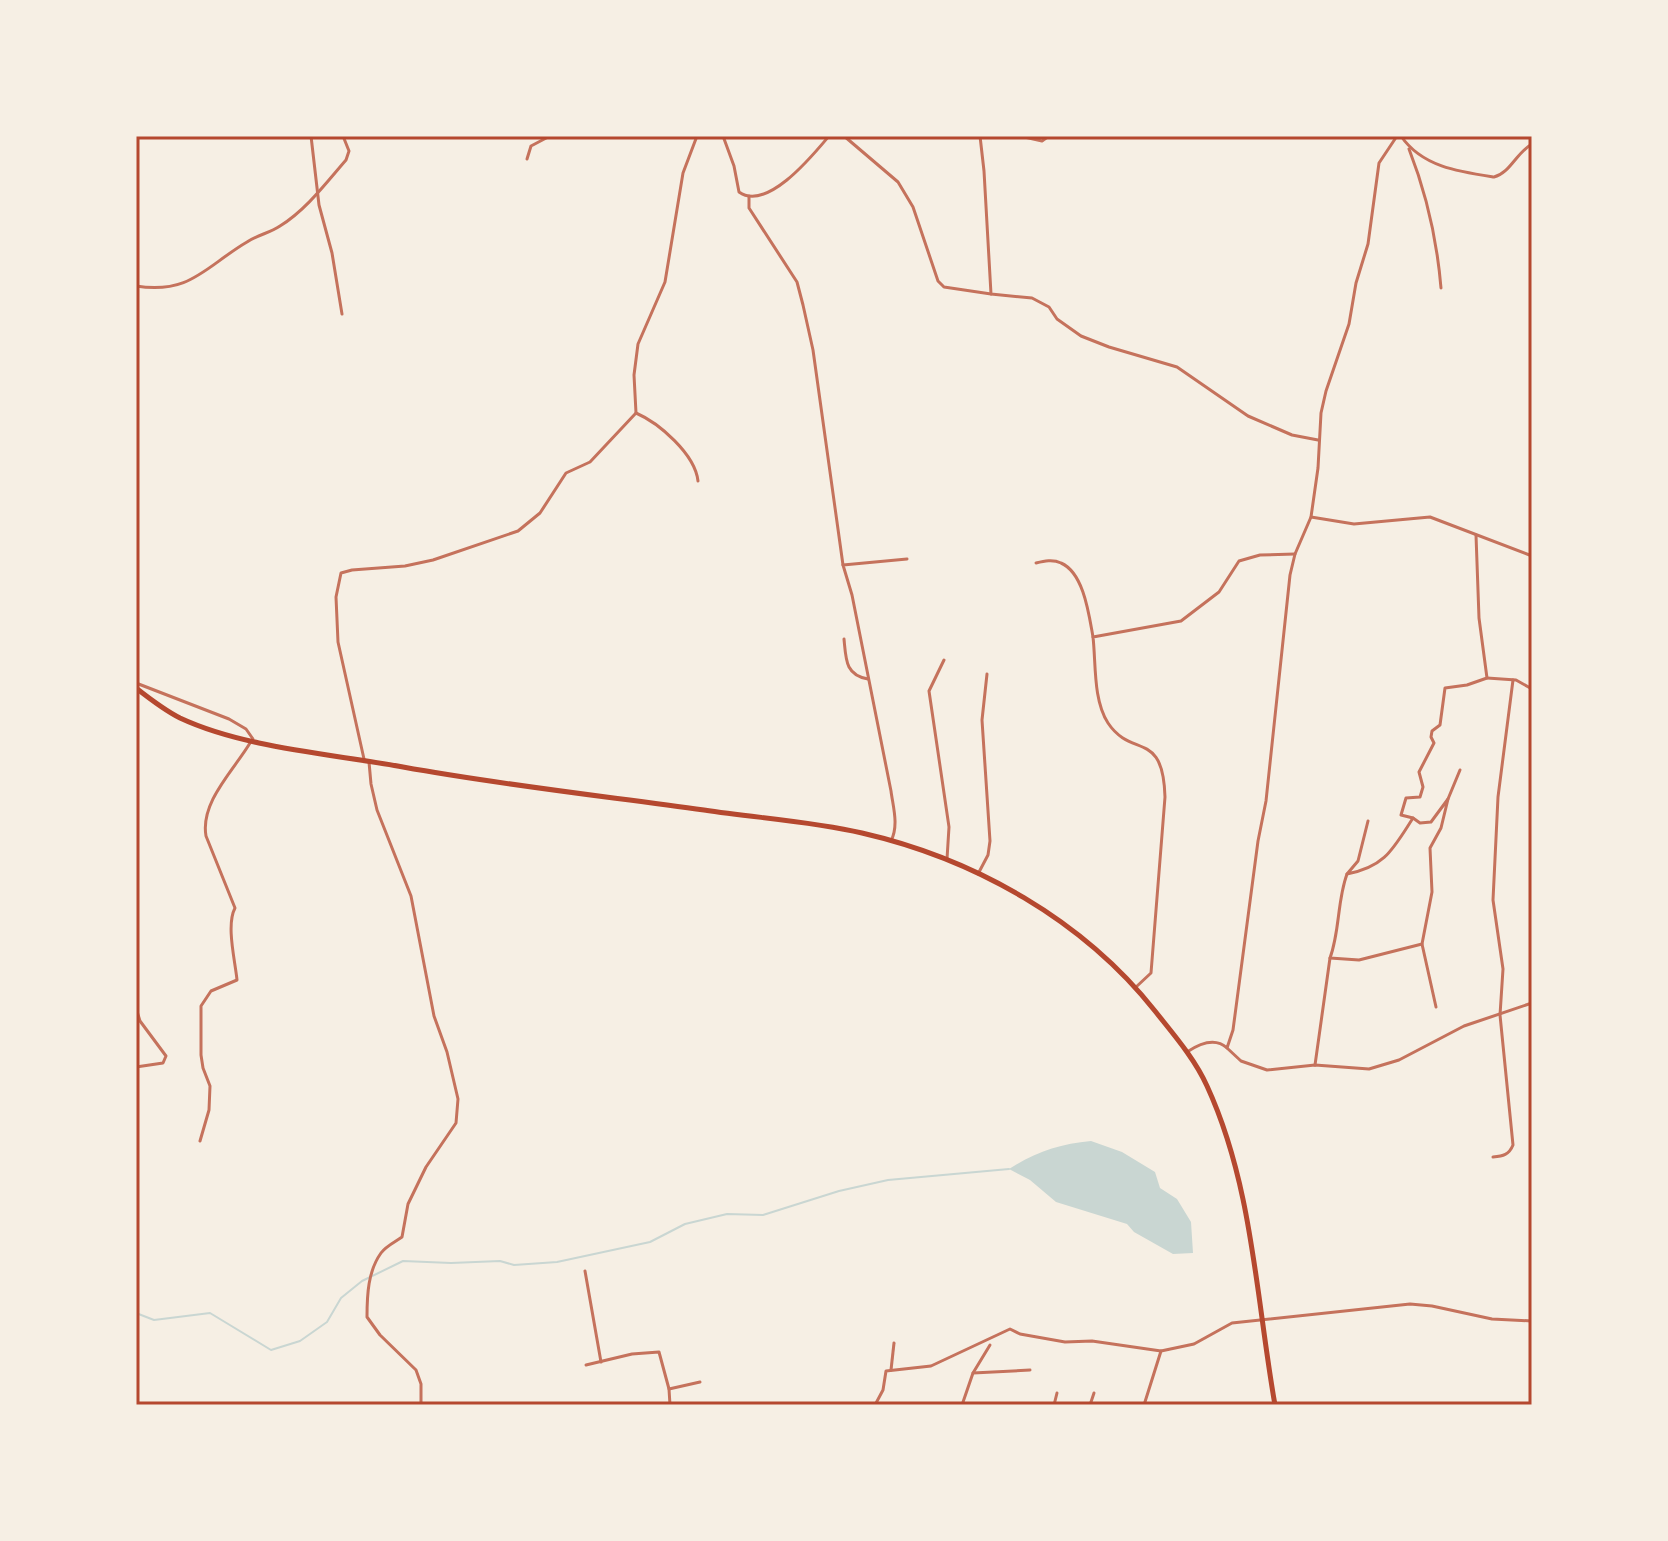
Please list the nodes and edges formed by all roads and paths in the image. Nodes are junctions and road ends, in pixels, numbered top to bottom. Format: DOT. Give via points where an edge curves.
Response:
graph roads {
  1 [pos="311,136"];
  2 [pos="343,136"];
  3 [pos="550,136"];
  4 [pos="697,136"];
  5 [pos="723,136"];
  6 [pos="829,136"];
  7 [pos="844,136"];
  8 [pos="980,136"];
  9 [pos="1020,136"];
  10 [pos="1049,136"];
  11 [pos="1399,136"];
  12 [pos="1532,144"];
  13 [pos="1408,146"];
  14 [pos="527,159"];
  15 [pos="317,191"];
  16 [pos="749,196"];
  17 [pos="136,286"];
  18 [pos="1441,288"];
  19 [pos="991,294"];
  20 [pos="342,314"];
  21 [pos="636,413"];
  22 [pos="1318,440"];
  23 [pos="698,481"];
  24 [pos="1311,517"];
  25 [pos="1476,535"];
  26 [pos="1295,554"];
  27 [pos="1532,556"];
  28 [pos="907,559"];
  29 [pos="1036,563"];
  30 [pos="843,565"];
  31 [pos="1093,637"];
  32 [pos="844,639"];
  33 [pos="944,660"];
  34 [pos="987,674"];
  35 [pos="1487,678"];
  36 [pos="868,679"];
  37 [pos="1513,680"];
  38 [pos="136,686"];
  39 [pos="1532,689"];
  40 [pos="253,740"];
  41 [pos="366,760"];
  42 [pos="1460,770"];
  43 [pos="1448,799"];
  44 [pos="1413,818"];
  45 [pos="1368,821"];
  46 [pos="891,841"];
  47 [pos="947,859"];
  48 [pos="978,874"];
  49 [pos="1347,874"];
  50 [pos="1422,944"];
  51 [pos="1330,958"];
  52 [pos="1136,987"];
  53 [pos="1532,1003"];
  54 [pos="1436,1007"];
  55 [pos="136,1008"];
  56 [pos="1500,1015"];
  57 [pos="1227,1048"];
  58 [pos="1187,1052"];
  59 [pos="1315,1065"];
  60 [pos="136,1067"];
  61 [pos="200,1141"];
  62 [pos="1493,1157"];
  63 [pos="585,1271"];
  64 [pos="1263,1319"];
  65 [pos="1532,1321"];
  66 [pos="894,1343"];
  67 [pos="990,1345"];
  68 [pos="1161,1351"];
  69 [pos="601,1362"];
  70 [pos="586,1365"];
  71 [pos="891,1370"];
  72 [pos="1030,1370"];
  73 [pos="973,1373"];
  74 [pos="700,1382"];
  75 [pos="669,1389"];
  76 [pos="1057,1393"];
  77 [pos="1094,1393"];
  78 [pos="421,1405"];
  79 [pos="670,1405"];
  80 [pos="875,1405"];
  81 [pos="962,1405"];
  82 [pos="1054,1405"];
  83 [pos="1090,1405"];
  84 [pos="1144,1405"];
  85 [pos="1275,1405"];
  1 -- 15 [label="street"];
  2 -- 15 [label="street" via="348,156"];
  3 -- 14 [label="street" via="531,146"];
  4 -- 21 [label="street" via="683,173 665,282 638,344"];
  5 -- 16 [label="street" via="739,192"];
  6 -- 16 [label="street" via="781,185"];
  7 -- 19 [label="street" via="898,182 913,207 938,281 944,287"];
  8 -- 19 [label="street"];
  9 -- 10 [label="street" via="1042,141"];
  11 -- 13 [label="street"];
  11 -- 22 [label="street" via="1379,163 1371,230 1347,333 1326,391"];
  12 -- 13 [label="street" via="1504,174 1494,177 1428,162"];
  13 -- 18 [label="street" via="1431,217"];
  15 -- 17 [label="street" via="281,226 248,241 201,276 163,288"];
  15 -- 20 [label="street"];
  16 -- 30 [label="street" via="749,208 797,282 803,305"];
  19 -- 22 [label="street" via="1039,301 1081,336 1177,367 1248,416"];
  21 -- 23 [label="street" via="670,436 691,461"];
  21 -- 41 [label="street" via="590,462 566,473 540,513 518,531 433,560 339,575 338,642"];
  22 -- 24 [label="street"];
  24 -- 25 [label="street" via="1354,524 1430,517"];
  24 -- 26 [label="street"];
  25 -- 27 [label="street"];
  25 -- 35 [label="street"];
  26 -- 31 [label="street" via="1239,561 1219,592 1181,621"];
  26 -- 57 [label="street" via="1266,801"];
  28 -- 30 [label="street"];
  29 -- 31 [label="street" via="1061,563 1076,576"];
  30 -- 36 [label="street"];
  31 -- 52 [label="street" via="1109,723 1150,750 1165,782 1151,973"];
  32 -- 36 [label="street" via="848,668"];
  33 -- 47 [label="street" via="929,691 949,827"];
  34 -- 48 [label="street" via="982,720 990,841"];
  35 -- 37 [label="street"];
  35 -- 44 [label="street" via="1445,688 1440,725 1432,731 1434,743 1419,772 1420,797 1406,798 1401,815"];
  36 -- 46 [label="street" via="894,812"];
  37 -- 39 [label="street"];
  37 -- 56 [label="street" via="1494,874 1503,969"];
  38 -- 40 [label="main road" via="182,719"];
  38 -- 40 [label="street" via="229,719"];
  40 -- 41 [label="main road"];
  40 -- 61 [label="street" via="222,783 204,824 235,908 231,935 237,980 211,991 201,1006 201,1055 210,1086"];
  41 -- 46 [label="main road" via="860,832"];
  41 -- 78 [label="street" via="377,810 411,896 434,1016 458,1099 456,1123 408,1204 402,1237 381,1252 367,1297 367,1317 419,1377"];
  42 -- 43 [label="street"];
  43 -- 44 [label="street" via="1431,822"];
  43 -- 50 [label="street" via="1430,848 1432,892"];
  44 -- 49 [label="street" via="1382,862"];
  45 -- 49 [label="street" via="1358,861"];
  46 -- 47 [label="main road"];
  47 -- 48 [label="main road"];
  48 -- 52 [label="main road" via="1029,898"];
  49 -- 51 [label="street"];
  50 -- 51 [label="street" via="1359,960"];
  50 -- 54 [label="street"];
  51 -- 59 [label="street"];
  52 -- 58 [label="main road"];
  53 -- 56 [label="street"];
  55 -- 60 [label="street" via="166,1056 163,1063"];
  56 -- 59 [label="street" via="1464,1026 1386,1065"];
  56 -- 62 [label="street" via="1513,1145 1510,1152"];
  57 -- 58 [label="street" via="1206,1043"];
  57 -- 59 [label="street" via="1257,1068"];
  58 -- 64 [label="main road" via="1207,1084 1239,1178"];
  63 -- 69 [label="street"];
  64 -- 65 [label="street" via="1410,1304"];
  64 -- 68 [label="street" via="1232,1323 1194,1344"];
  64 -- 85 [label="main road"];
  66 -- 71 [label="street"];
  67 -- 73 [label="street"];
  68 -- 71 [label="street" via="1065,1342 1010,1329 931,1366"];
  68 -- 84 [label="street"];
  69 -- 70 [label="street"];
  69 -- 75 [label="street" via="659,1352"];
  71 -- 80 [label="street" via="886,1371"];
  72 -- 73 [label="street"];
  73 -- 81 [label="street"];
  74 -- 75 [label="street"];
  75 -- 79 [label="street"];
  76 -- 82 [label="street"];
  77 -- 83 [label="street"];
}
